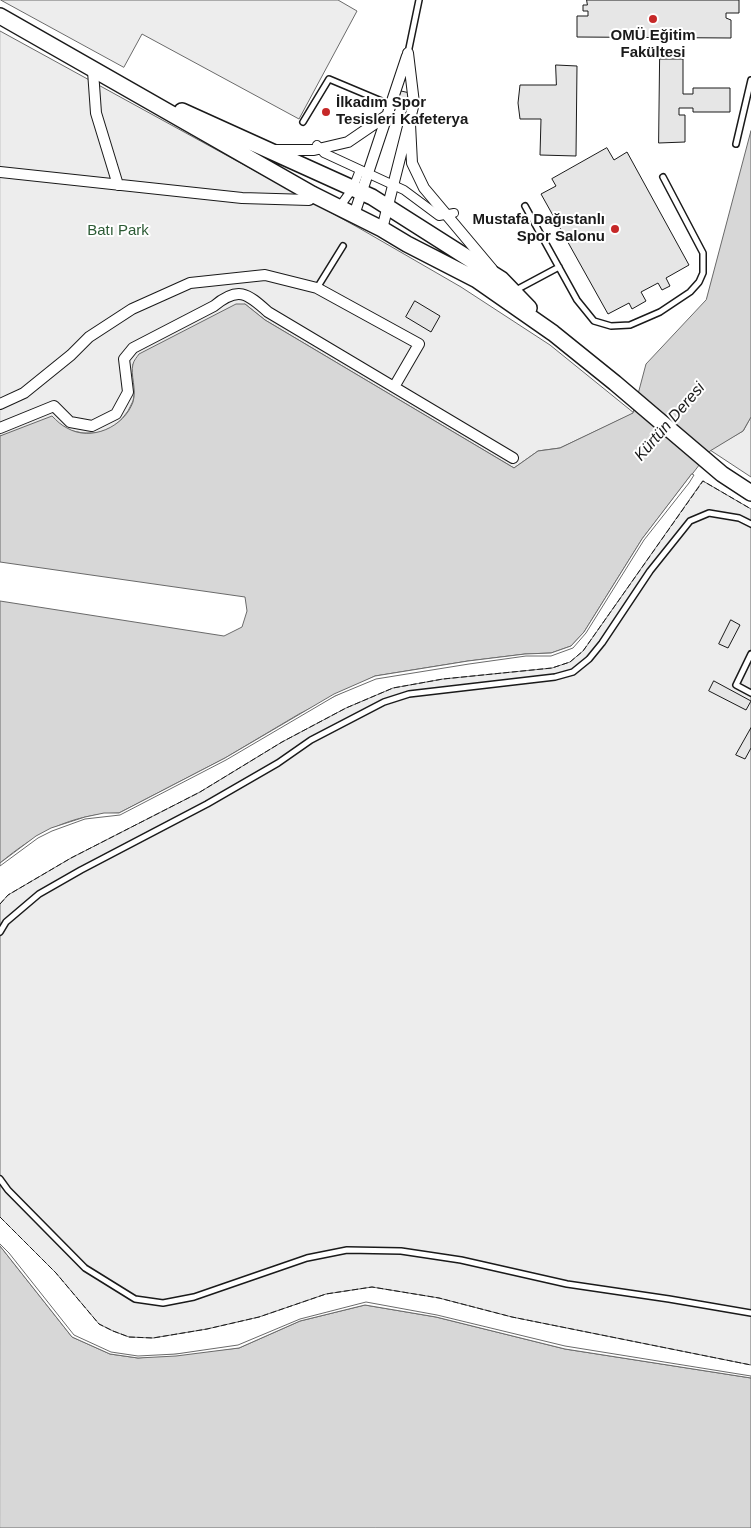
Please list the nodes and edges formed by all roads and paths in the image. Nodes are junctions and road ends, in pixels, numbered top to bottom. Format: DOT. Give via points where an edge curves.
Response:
graph roads {
  1 [pos="419,0"];
  2 [pos="0,16"];
  3 [pos="408,53"];
  4 [pos="93,71"];
  5 [pos="751,80"];
  6 [pos="390,110"];
  7 [pos="303,122"];
  8 [pos="410,124"];
  9 [pos="736,144"];
  10 [pos="318,146"];
  11 [pos="270,150"];
  12 [pos="0,172"];
  13 [pos="364,172"];
  14 [pos="663,177"];
  15 [pos="394,185"];
  16 [pos="118,186"];
  17 [pos="357,190"];
  18 [pos="312,194"];
  19 [pos="525,206"];
  20 [pos="389,207"];
  21 [pos="337,211"];
  22 [pos="450,214"];
  23 [pos="354,215"];
  24 [pos="382,229"];
  25 [pos="343,246"];
  26 [pos="559,267"];
  27 [pos="500,279"];
  28 [pos="317,288"];
  29 [pos="513,292"];
  30 [pos="553,333"];
  31 [pos="394,387"];
  32 [pos="0,404"];
  33 [pos="0,428"];
  34 [pos="513,458"];
  35 [pos="751,493"];
  36 [pos="751,517"];
  37 [pos="750,524"];
  38 [pos="751,654"];
  39 [pos="751,693"];
  40 [pos="0,932"];
  41 [pos="0,1179"];
  42 [pos="751,1313"];
  1 -- 3 [label="lane"];
  2 -- 4 [label="main road"];
  3 -- 6 [label="street"];
  3 -- 8 [label="street" via="414,102"];
  4 -- 11 [label="main road"];
  4 -- 16 [label="street" via="96,113"];
  4 -- 18 [label="main road"];
  5 -- 9 [label="lane"];
  6 -- 7 [label="lane" via="329,78"];
  6 -- 10 [label="street" via="348,142"];
  6 -- 13 [label="street"];
  8 -- 15 [label="street"];
  8 -- 22 [label="street" via="412,163 424,188"];
  10 -- 11 [label="street" via="293,151"];
  10 -- 13 [label="street" via="324,153"];
  11 -- 17 [label="main road"];
  12 -- 16 [label="street"];
  13 -- 15 [label="street"];
  13 -- 17 [label="street"];
  14 -- 26 [label="lane" via="704,253 704,273 690,292 630,325 611,326 594,321 577,300"];
  15 -- 20 [label="street"];
  15 -- 22 [label="street" via="439,216"];
  16 -- 18 [label="street" via="242,198 309,200"];
  17 -- 20 [label="main road"];
  17 -- 21 [label="street"];
  17 -- 23 [label="street"];
  18 -- 21 [label="main road"];
  19 -- 26 [label="lane"];
  20 -- 24 [label="street"];
  20 -- 27 [label="main road"];
  21 -- 23 [label="main road"];
  22 -- 27 [label="street"];
  23 -- 24 [label="main road"];
  24 -- 30 [label="main road" via="477,280"];
  25 -- 28 [label="lane"];
  26 -- 29 [label="lane"];
  27 -- 29 [label="main road"];
  28 -- 31 [label="street" via="419,344"];
  28 -- 32 [label="street" via="265,275 190,283 132,309 90,337 24,393"];
  29 -- 30 [label="main road"];
  30 -- 35 [label="main road" via="722,474"];
  31 -- 33 [label="street" via="268,312 252,297 239,293 225,297 214,306 133,348 124,359 128,392 116,414 92,426 70,422 54,406"];
  31 -- 34 [label="street"];
  36 -- 37 [label="lane"];
  37 -- 40 [label="lane" via="739,518 709,513 690,521 650,571 602,643 573,672 555,677 409,694 384,702 311,740 207,804 47,889 6,922"];
  38 -- 39 [label="lane" via="736,686"];
  41 -- 42 [label="lane" via="85,1268 135,1299 163,1303 194,1297 307,1258 347,1250 401,1251 461,1260 567,1284"];
}
